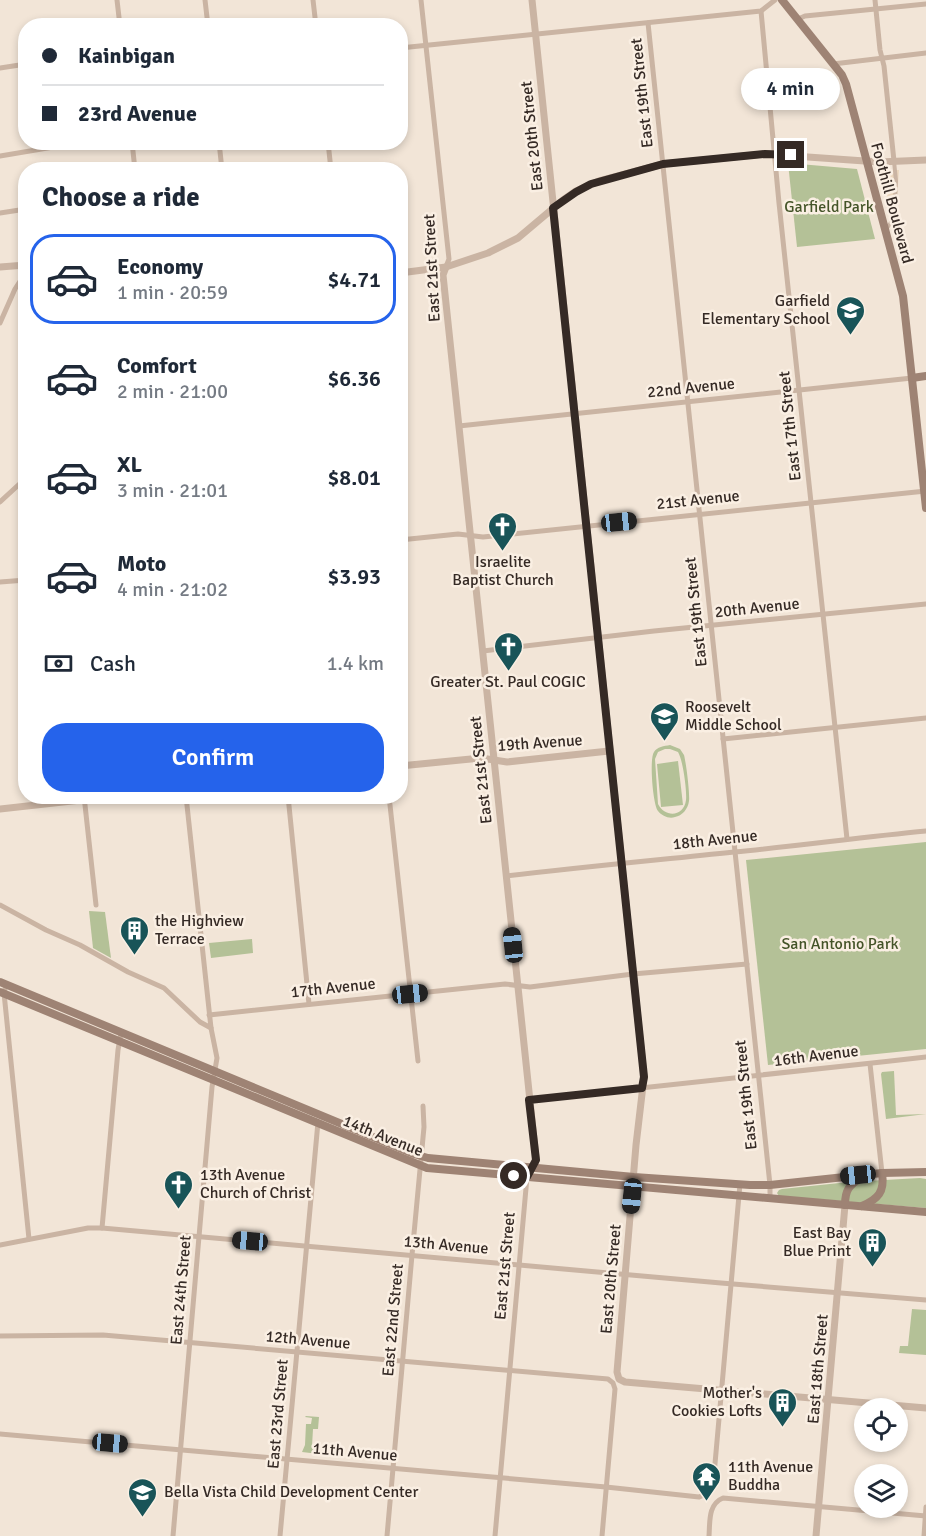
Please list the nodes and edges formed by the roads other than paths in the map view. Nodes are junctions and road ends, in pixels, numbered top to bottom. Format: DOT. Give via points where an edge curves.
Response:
graph roads {
  1 [pos="117,0"];
  2 [pos="205,0"];
  3 [pos="313,0"];
  4 [pos="421,0"];
  5 [pos="532,0"];
  6 [pos="775,0"];
  7 [pos="782,0"];
  8 [pos="875,0"];
  9 [pos="926,4"];
  10 [pos="875,8"];
  11 [pos="760,11"];
  12 [pos="119,18"];
  13 [pos="207,18"];
  14 [pos="315,18"];
  15 [pos="798,19"];
  16 [pos="648,22"];
  17 [pos="536,34"];
  18 [pos="426,46"];
  19 [pos="408,47"];
  20 [pos="926,53"];
  21 [pos="882,58"];
  22 [pos="833,64"];
  23 [pos="18,65"];
  24 [pos="0,68"];
  25 [pos="36,150"];
  26 [pos="774,154"];
  27 [pos="0,156"];
  28 [pos="926,160"];
  29 [pos="867,162"];
  30 [pos="894,162"];
  31 [pos="663,164"];
  32 [pos="553,208"];
  33 [pos="18,210"];
  34 [pos="0,213"];
  35 [pos="886,230"];
  36 [pos="18,266"];
  37 [pos="0,267"];
  38 [pos="446,267"];
  39 [pos="408,272"];
  40 [pos="18,284"];
  41 [pos="0,323"];
  42 [pos="926,376"];
  43 [pos="912,378"];
  44 [pos="800,390"];
  45 [pos="688,402"];
  46 [pos="576,413"];
  47 [pos="459,426"];
  48 [pos="18,486"];
  49 [pos="925,491"];
  50 [pos="0,502"];
  51 [pos="812,502"];
  52 [pos="926,508"];
  53 [pos="699,514"];
  54 [pos="587,526"];
  55 [pos="471,535"];
  56 [pos="408,539"];
  57 [pos="18,581"];
  58 [pos="0,582"];
  59 [pos="926,604"];
  60 [pos="824,614"];
  61 [pos="711,626"];
  62 [pos="599,638"];
  63 [pos="483,651"];
  64 [pos="926,718"];
  65 [pos="835,727"];
  66 [pos="723,739"];
  67 [pos="609,751"];
  68 [pos="494,760"];
  69 [pos="408,765"];
  70 [pos="38,804"];
  71 [pos="85,804"];
  72 [pos="187,804"];
  73 [pos="289,804"];
  74 [pos="390,804"];
  75 [pos="0,809"];
  76 [pos="926,831"];
  77 [pos="847,839"];
  78 [pos="735,852"];
  79 [pos="622,864"];
  80 [pos="506,876"];
  81 [pos="0,905"];
  82 [pos="96,905"];
  83 [pos="747,964"];
  84 [pos="633,975"];
  85 [pos="517,985"];
  86 [pos="2,988"];
  87 [pos="410,994"];
  88 [pos="309,1004"];
  89 [pos="209,1015"];
  90 [pos="211,1028"];
  91 [pos="120,1037"];
  92 [pos="926,1058"];
  93 [pos="418,1061"];
  94 [pos="870,1064"];
  95 [pos="215,1076"];
  96 [pos="758,1076"];
  97 [pos="642,1088"];
  98 [pos="529,1100"];
  99 [pos="423,1106"];
  100 [pos="319,1119"];
  101 [pos="421,1156"];
  102 [pos="420,1166"];
  103 [pos="533,1168"];
  104 [pos="926,1172"];
  105 [pos="882,1173"];
  106 [pos="865,1175"];
  107 [pos="527,1177"];
  108 [pos="634,1177"];
  109 [pos="740,1184"];
  110 [pos="770,1185"];
  111 [pos="633,1187"];
  112 [pos="740,1195"];
  113 [pos="770,1199"];
  114 [pos="845,1205"];
  115 [pos="861,1207"];
  116 [pos="926,1212"];
  117 [pos="102,1228"];
  118 [pos="199,1237"];
  119 [pos="30,1239"];
  120 [pos="0,1245"];
  121 [pos="306,1246"];
  122 [pos="412,1255"];
  123 [pos="519,1265"];
  124 [pos="625,1275"];
  125 [pos="732,1284"];
  126 [pos="838,1293"];
  127 [pos="926,1300"];
  128 [pos="0,1336"];
  129 [pos="190,1343"];
  130 [pos="297,1353"];
  131 [pos="403,1361"];
  132 [pos="509,1371"];
  133 [pos="616,1381"];
  134 [pos="722,1390"];
  135 [pos="828,1400"];
  136 [pos="926,1408"];
  137 [pos="0,1434"];
  138 [pos="180,1449"];
  139 [pos="287,1459"];
  140 [pos="393,1469"];
  141 [pos="500,1478"];
  142 [pos="606,1487"];
  143 [pos="819,1506"];
  144 [pos="926,1507"];
  145 [pos="926,1516"];
  146 [pos="173,1536"];
  147 [pos="280,1536"];
  148 [pos="387,1536"];
  149 [pos="495,1536"];
  150 [pos="602,1536"];
  151 [pos="709,1536"];
  152 [pos="816,1536"];
  153 [pos="924,1536"];
  1 -- 12 [label="street"];
  2 -- 13 [label="street"];
  3 -- 14 [label="street"];
  4 -- 18 [label="street, East 21st Street"];
  5 -- 17 [label="street, East 20th Street"];
  6 -- 11 [label="street"];
  7 -- 15 [label="main road, Foothill Boulevard"];
  8 -- 10 [label="street"];
  9 -- 10 [label="street"];
  10 -- 15 [label="street"];
  10 -- 21 [label="street"];
  11 -- 16 [label="street"];
  11 -- 26 [label="street, East 17th Street"];
  15 -- 22 [label="main road, Foothill Boulevard"];
  16 -- 17 [label="street"];
  16 -- 31 [label="street, East 19th Street"];
  17 -- 18 [label="street"];
  17 -- 32 [label="street, East 20th Street"];
  18 -- 19 [label="street"];
  18 -- 38 [label="street, East 21st Street" via="449,259"];
  20 -- 21 [label="street"];
  21 -- 22 [label="street"];
  21 -- 30 [label="street"];
  22 -- 29 [label="main road, Foothill Boulevard" via="845,80"];
  23 -- 24 [label="street"];
  25 -- 27 [label="street"];
  26 -- 29 [label="street"];
  26 -- 31 [label="street"];
  26 -- 44 [label="street, East 17th Street"];
  28 -- 30 [label="street"];
  29 -- 30 [label="street"];
  29 -- 35 [label="main road, Foothill Boulevard"];
  30 -- 35 [label="street" via="894,219"];
  31 -- 32 [label="street" via="591,184"];
  31 -- 45 [label="street, East 19th Street"];
  32 -- 38 [label="street" via="500,248"];
  32 -- 46 [label="street, East 20th Street"];
  33 -- 34 [label="street"];
  35 -- 43 [label="main road, Foothill Boulevard" via="903,296"];
  36 -- 37 [label="street"];
  38 -- 39 [label="street"];
  38 -- 47 [label="street, East 21st Street" via="443,275"];
  40 -- 41 [label="street"];
  42 -- 43 [label="main road, 22nd Avenue"];
  43 -- 44 [label="street, 22nd Avenue"];
  43 -- 49 [label="main road, Foothill Boulevard"];
  44 -- 45 [label="street, 22nd Avenue"];
  44 -- 51 [label="street, East 17th Street"];
  45 -- 46 [label="street, 22nd Avenue"];
  45 -- 53 [label="street, East 19th Street"];
  46 -- 47 [label="street, 22nd Avenue"];
  46 -- 54 [label="street, East 20th Street"];
  47 -- 55 [label="street, East 21st Street"];
  48 -- 50 [label="street"];
  49 -- 51 [label="street, 21st Avenue"];
  49 -- 52 [label="main road, Foothill Boulevard"];
  51 -- 53 [label="street, 21st Avenue"];
  51 -- 60 [label="street, East 17th Street"];
  53 -- 54 [label="street, 21st Avenue"];
  53 -- 61 [label="street, East 19th Street"];
  54 -- 55 [label="street, 21st Avenue"];
  54 -- 62 [label="street, East 20th Street"];
  55 -- 56 [label="street, 21st Avenue"];
  55 -- 63 [label="street, East 21st Street"];
  57 -- 58 [label="street"];
  59 -- 60 [label="street, 20th Avenue"];
  60 -- 61 [label="street, 20th Avenue"];
  60 -- 65 [label="street, East 17th Street"];
  61 -- 62 [label="street, 20th Avenue"];
  61 -- 66 [label="street, East 19th Street"];
  62 -- 63 [label="street, 20th Avenue"];
  62 -- 67 [label="street, East 20th Street"];
  63 -- 68 [label="street, East 21st Street"];
  64 -- 65 [label="street"];
  65 -- 66 [label="street"];
  65 -- 77 [label="street, East 17th Street"];
  66 -- 78 [label="street, East 19th Street"];
  67 -- 68 [label="street, 19th Avenue" via="507,762"];
  67 -- 79 [label="street, East 20th Street"];
  68 -- 69 [label="street, 19th Avenue"];
  68 -- 80 [label="street, East 21st Street"];
  70 -- 75 [label="street"];
  71 -- 82 [label="street"];
  72 -- 89 [label="street, East 24th Street"];
  73 -- 88 [label="street"];
  74 -- 87 [label="street"];
  76 -- 77 [label="street, 18th Avenue"];
  77 -- 78 [label="street, 18th Avenue"];
  78 -- 79 [label="street, 18th Avenue"];
  78 -- 83 [label="street, East 19th Street"];
  79 -- 80 [label="street, 18th Avenue"];
  79 -- 84 [label="street, East 20th Street"];
  80 -- 85 [label="street, East 21st Street"];
  81 -- 90 [label="street" via="164,988"];
  83 -- 84 [label="street, 17th Avenue"];
  83 -- 96 [label="street, East 19th Street"];
  84 -- 85 [label="street, 17th Avenue" via="530,987"];
  84 -- 97 [label="street, East 20th Street"];
  85 -- 87 [label="street, 17th Avenue"];
  85 -- 98 [label="street, East 21st Street"];
  86 -- 91 [label="main road, 14th Avenue"];
  86 -- 119 [label="street"];
  87 -- 88 [label="street, 17th Avenue"];
  87 -- 93 [label="street"];
  88 -- 89 [label="street, 17th Avenue"];
  89 -- 90 [label="street, East 24th Street"];
  90 -- 95 [label="street, East 24th Street" via="217,1058"];
  91 -- 95 [label="main road, 14th Avenue"];
  91 -- 117 [label="street"];
  92 -- 94 [label="street, 16th Avenue"];
  94 -- 96 [label="street, 16th Avenue"];
  94 -- 105 [label="street"];
  95 -- 100 [label="main road, 14th Avenue"];
  95 -- 118 [label="street, East 24th Street"];
  96 -- 97 [label="street, 16th Avenue"];
  96 -- 110 [label="street, East 19th Street"];
  97 -- 98 [label="street, 16th Avenue"];
  97 -- 108 [label="street, East 20th Street"];
  98 -- 103 [label="street, East 21st Street" via="536,1158"];
  99 -- 101 [label="street, East 22nd Street"];
  100 -- 101 [label="main road, 14th Avenue"];
  100 -- 102 [label="main road, 14th Avenue"];
  100 -- 121 [label="street, East 23rd Street"];
  101 -- 102 [label="street, East 22nd Street"];
  101 -- 103 [label="main road, 14th Avenue"];
  102 -- 107 [label="main road, 14th Avenue"];
  102 -- 122 [label="street, East 22nd Street"];
  103 -- 107 [label="street, East 21st Street"];
  103 -- 108 [label="main road, 14th Avenue"];
  104 -- 105 [label="main road, 14th Avenue"];
  105 -- 106 [label="main road, 14th Avenue"];
  105 -- 115 [label="main road" via="879,1195"];
  106 -- 110 [label="main road, 14th Avenue"];
  106 -- 114 [label="main road" via="847,1191"];
  107 -- 111 [label="main road, 14th Avenue"];
  107 -- 123 [label="street, East 21st Street"];
  108 -- 109 [label="main road, 14th Avenue"];
  108 -- 111 [label="street, East 20th Street"];
  109 -- 110 [label="main road, 14th Avenue"];
  109 -- 112 [label="street"];
  110 -- 113 [label="street, East 19th Street"];
  111 -- 112 [label="main road, 14th Avenue"];
  111 -- 124 [label="street, East 20th Street"];
  112 -- 113 [label="main road, 14th Avenue"];
  112 -- 125 [label="street"];
  113 -- 114 [label="main road, 14th Avenue"];
  114 -- 115 [label="main road, 14th Avenue"];
  114 -- 126 [label="street, East 18th Street"];
  115 -- 116 [label="main road, 14th Avenue"];
  117 -- 118 [label="street, 13th Avenue"];
  117 -- 119 [label="street, 13th Avenue"];
  118 -- 121 [label="street, 13th Avenue"];
  118 -- 129 [label="street, East 24th Street"];
  119 -- 120 [label="street, 13th Avenue"];
  121 -- 122 [label="street, 13th Avenue"];
  121 -- 130 [label="street, East 23rd Street"];
  122 -- 123 [label="street, 13th Avenue"];
  122 -- 131 [label="street, East 22nd Street"];
  123 -- 124 [label="street, 13th Avenue"];
  123 -- 132 [label="street, East 21st Street"];
  124 -- 125 [label="street, 13th Avenue"];
  124 -- 133 [label="street, East 20th Street"];
  125 -- 126 [label="street, 13th Avenue"];
  125 -- 134 [label="street"];
  126 -- 127 [label="street, 13th Avenue"];
  126 -- 135 [label="street, East 18th Street"];
  128 -- 129 [label="street, 12th Avenue" via="93,1335"];
  129 -- 130 [label="street, 12th Avenue"];
  129 -- 138 [label="street, East 24th Street"];
  130 -- 131 [label="street, 12th Avenue"];
  130 -- 139 [label="street, East 23rd Street"];
  131 -- 132 [label="street, 12th Avenue"];
  131 -- 140 [label="street, East 22nd Street"];
  132 -- 133 [label="street, 12th Avenue"];
  132 -- 141 [label="street, East 21st Street"];
  133 -- 134 [label="street, 12th Avenue"];
  133 -- 142 [label="street, East 20th Street"];
  134 -- 135 [label="street, 12th Avenue"];
  134 -- 142 [label="street, 11th Avenue" via="713,1486 708,1494 699,1497"];
  135 -- 136 [label="street, 12th Avenue"];
  135 -- 143 [label="street, East 18th Street"];
  137 -- 138 [label="street, 11th Avenue"];
  138 -- 139 [label="street, 11th Avenue"];
  138 -- 146 [label="street, East 24th Street"];
  139 -- 140 [label="street, 11th Avenue"];
  139 -- 147 [label="street, East 23rd Street"];
  140 -- 141 [label="street, 11th Avenue"];
  140 -- 148 [label="street, East 22nd Street"];
  141 -- 142 [label="street, 11th Avenue"];
  141 -- 149 [label="street, East 21st Street"];
  142 -- 150 [label="street, East 20th Street"];
  143 -- 145 [label="street"];
  143 -- 151 [label="street" via="723,1498 715,1502 711,1511"];
  143 -- 152 [label="street, East 18th Street"];
  144 -- 145 [label="street"];
  145 -- 153 [label="street"];
}
